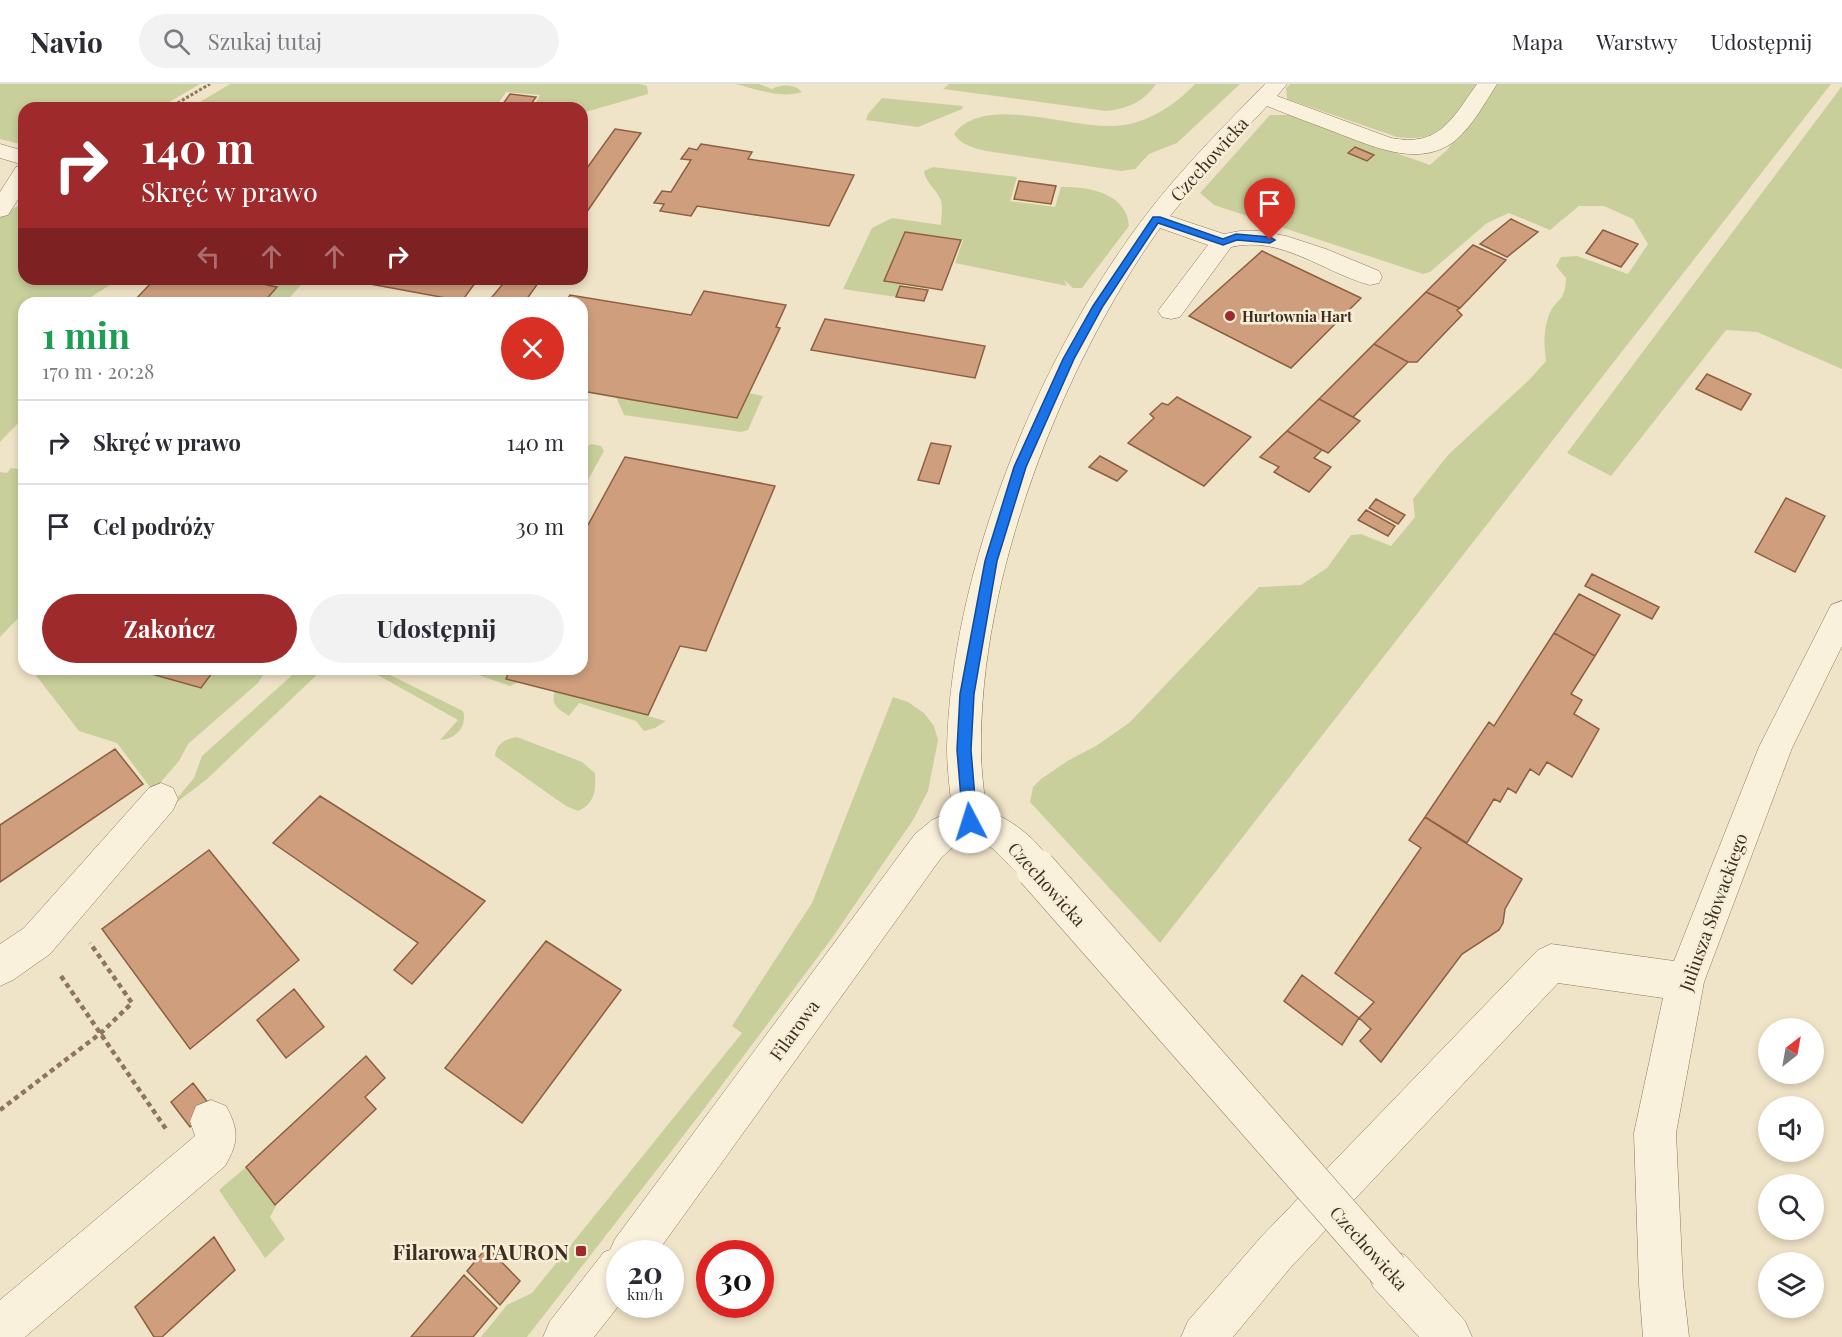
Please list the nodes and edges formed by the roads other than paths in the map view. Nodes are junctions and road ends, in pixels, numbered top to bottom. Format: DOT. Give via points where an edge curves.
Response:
graph roads {
  1 [pos="1487,84"];
  2 [pos="1271,91"];
  3 [pos="0,151"];
  4 [pos="18,156"];
  5 [pos="18,182"];
  6 [pos="0,210"];
  7 [pos="1156,219"];
  8 [pos="1223,242"];
  9 [pos="1370,277"];
  10 [pos="1171,311"];
  11 [pos="1842,614"];
  12 [pos="161,799"];
  13 [pos="970,822"];
  14 [pos="0,967"];
  15 [pos="1685,982"];
  16 [pos="211,1122"];
  17 [pos="640,1240"];
  18 [pos="606,1286"];
  19 [pos="0,1329"];
  20 [pos="566,1337"];
  21 [pos="1204,1337"];
  22 [pos="1449,1337"];
  23 [pos="1666,1337"];
  1 -- 2 [label="street" via="1454,131 1436,145 1419,148 1386,144"];
  2 -- 7 [label="street, Czechowicka" via="1195,169"];
  3 -- 4 [label="street"];
  5 -- 6 [label="street"];
  7 -- 8 [label="street"];
  7 -- 13 [label="street, Czechowicka" via="1068,359 1020,467 1004,515 991,561 967,694 964,750"];
  8 -- 9 [label="street" via="1247,237 1282,243"];
  8 -- 10 [label="street"];
  11 -- 15 [label="street, Juliusza Słowackiego" via="1776,747"];
  12 -- 14 [label="street" via="37,941"];
  13 -- 17 [label="street, Filarowa" via="956,824 928,846"];
  13 -- 22 [label="street, Czechowicka, bridge" via="998,831 1036,869"];
  15 -- 21 [label="street" via="1551,963 1276,1252"];
  15 -- 23 [label="street, Juliusza Słowackiego" via="1655,1133 1660,1284"];
  16 -- 19 [label="street" via="218,1131 210,1151"];
  18 -- 20 [label="street"];
}
